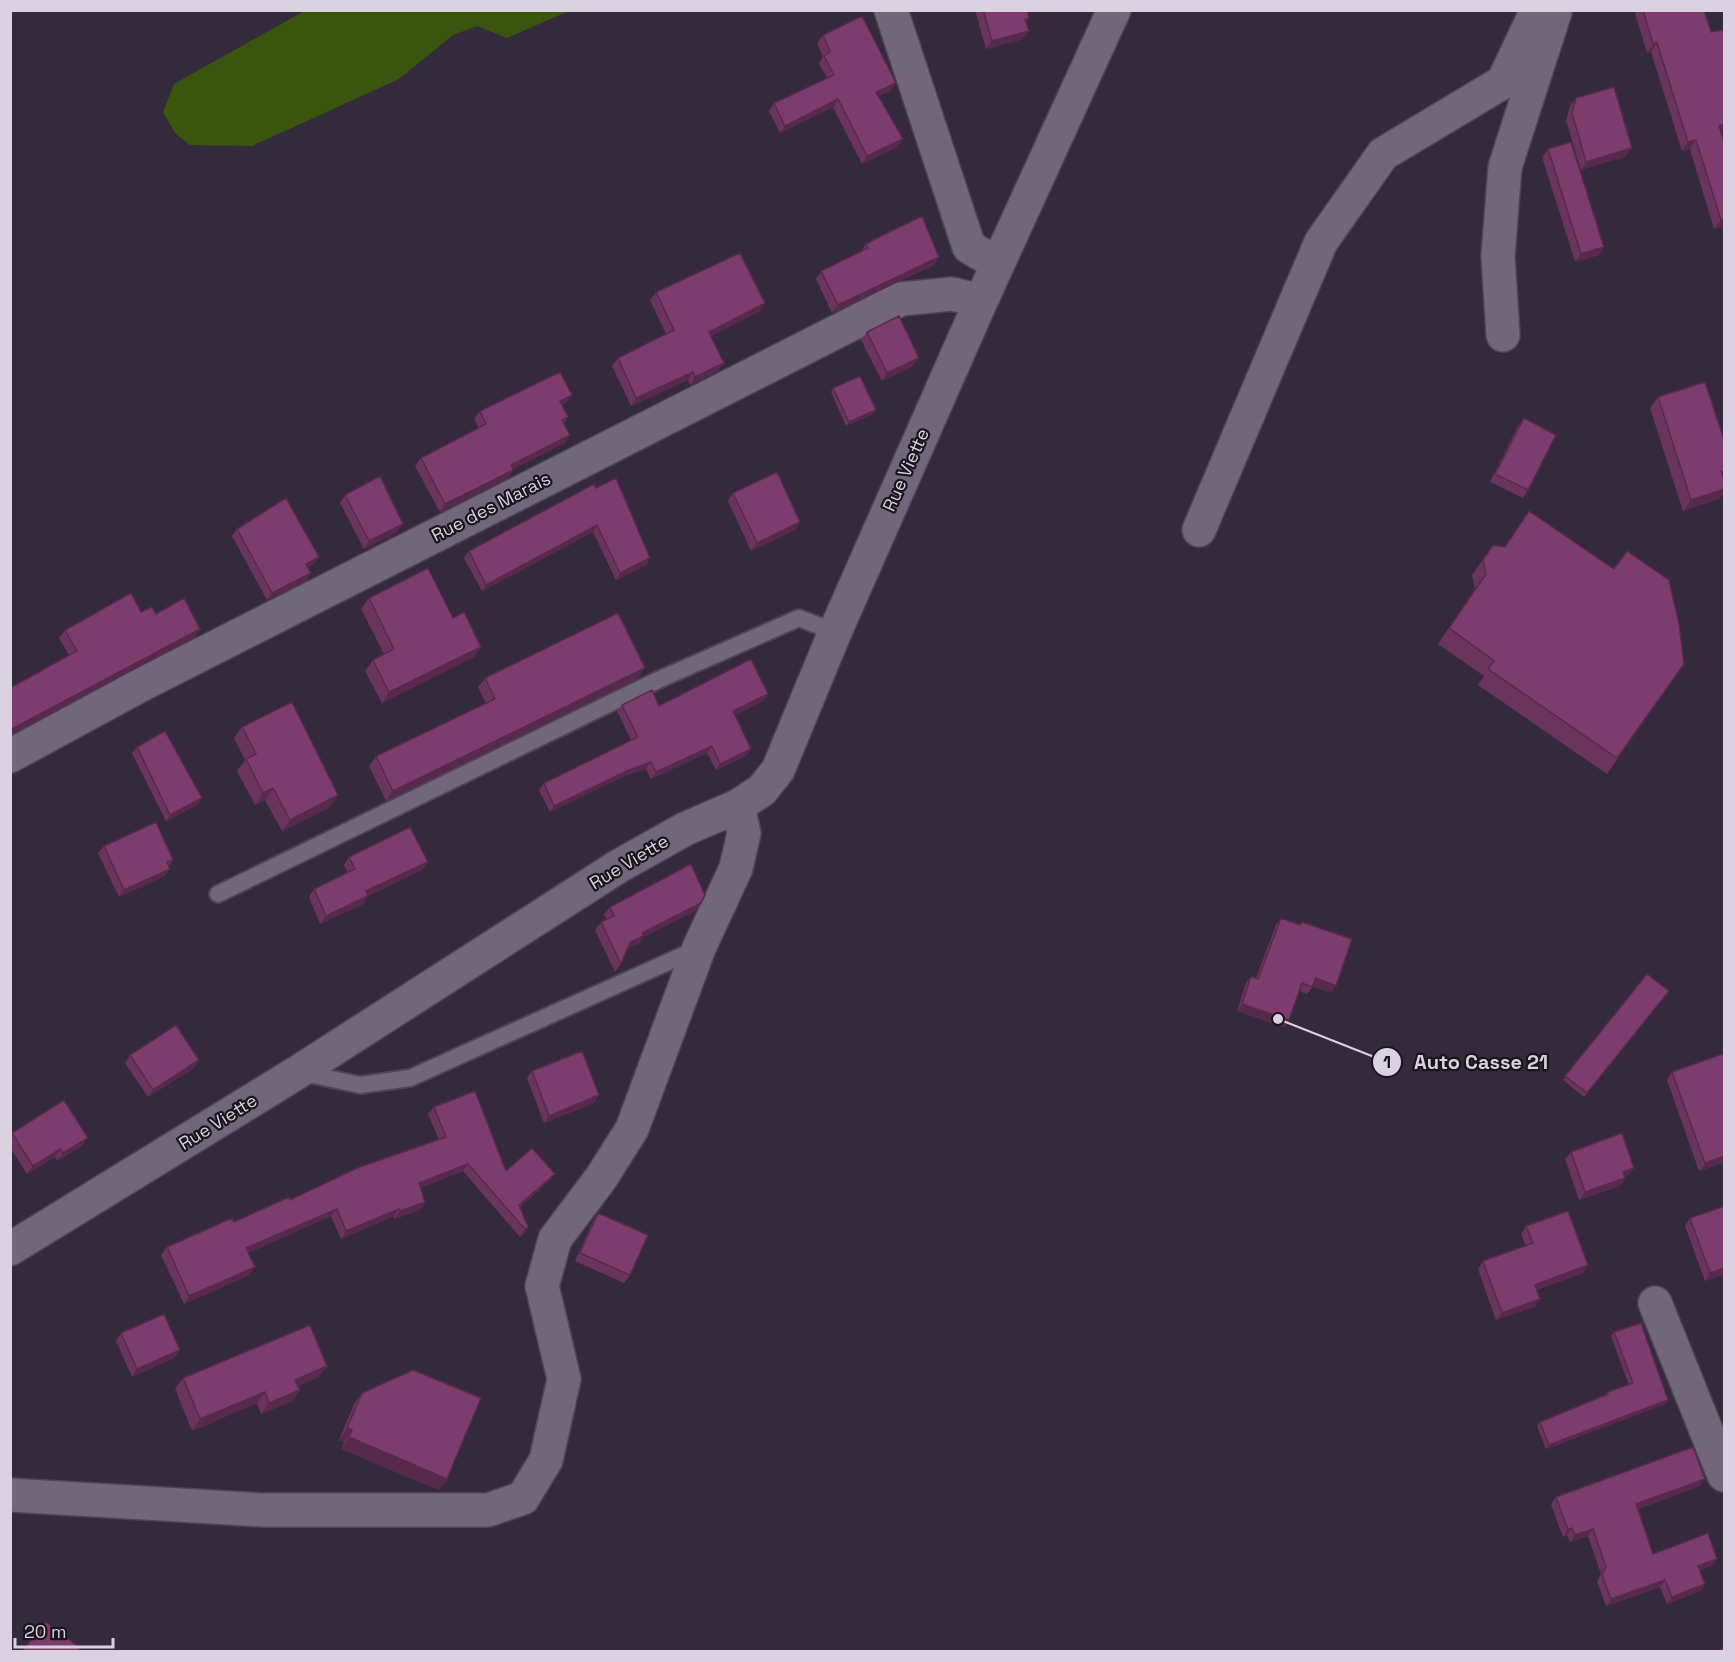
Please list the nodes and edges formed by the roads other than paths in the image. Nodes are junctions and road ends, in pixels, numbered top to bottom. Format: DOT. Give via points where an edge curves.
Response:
graph roads {
  1 [pos="891,10"];
  2 [pos="1114,10"];
  3 [pos="1537,10"];
  4 [pos="1556,10"];
  5 [pos="998,264"];
  6 [pos="981,301"];
  7 [pos="1503,335"];
  8 [pos="1199,530"];
  9 [pos="835,632"];
  10 [pos="10,756"];
  11 [pos="738,806"];
  12 [pos="218,894"];
  13 [pos="699,948"];
  14 [pos="298,1072"];
  15 [pos="10,1249"];
  16 [pos="1655,1303"];
  17 [pos="1725,1475"];
  18 [pos="10,1495"];
  1 -- 5 [label="street" via="969,247"];
  2 -- 5 [label="street, Rue Viette"];
  3 -- 8 [label="street" via="1503,82 1383,154 1321,242"];
  4 -- 7 [label="street" via="1505,168 1498,256"];
  5 -- 6 [label="street, Rue Viette"];
  6 -- 9 [label="street, Rue Viette"];
  6 -- 10 [label="street, Rue des Marais" via="952,294 901,299"];
  9 -- 11 [label="street, Rue Viette" via="778,770 762,790"];
  9 -- 12 [label="lane" via="799,618 658,680"];
  11 -- 13 [label="street" via="744,833 736,868"];
  11 -- 14 [label="street, Rue Viette" via="685,829 619,866"];
  13 -- 14 [label="lane" via="410,1078 360,1084"];
  13 -- 18 [label="street" via="632,1129 555,1239 542,1286 564,1379 546,1460 523,1497 488,1510 274,1510"];
  14 -- 15 [label="street, Rue Viette"];
  16 -- 17 [label="street"];
}
